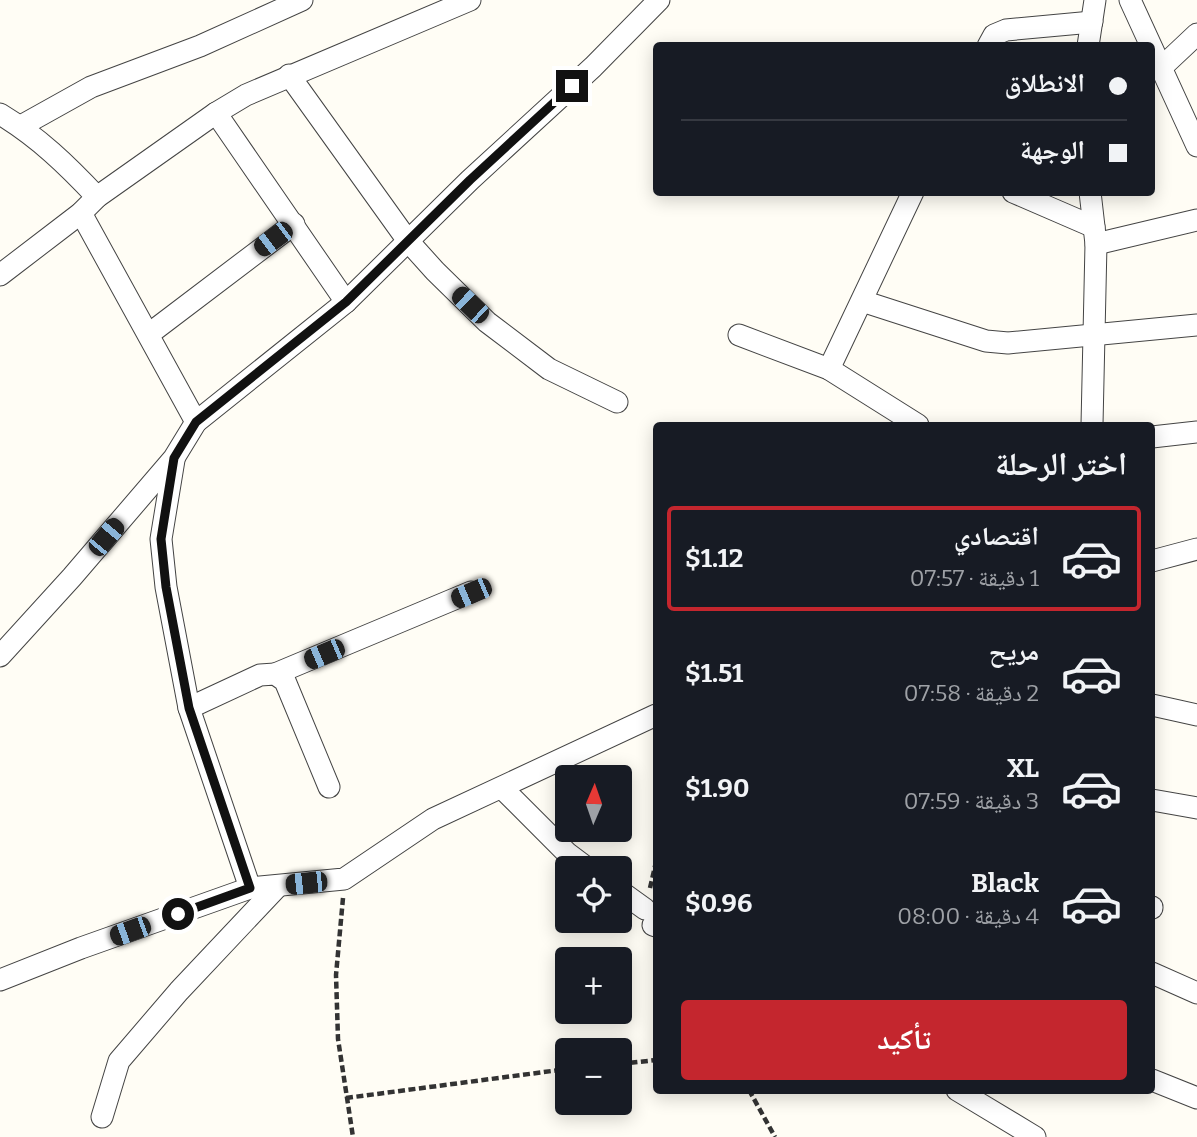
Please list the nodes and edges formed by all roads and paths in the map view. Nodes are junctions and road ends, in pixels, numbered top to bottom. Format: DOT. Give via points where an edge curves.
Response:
graph roads {
  1 [pos="302,0"];
  2 [pos="470,0"];
  3 [pos="659,0"];
  4 [pos="1095,0"];
  5 [pos="1130,0"];
  6 [pos="1092,22"];
  7 [pos="1197,34"];
  8 [pos="990,42"];
  9 [pos="1089,42"];
  10 [pos="1151,42"];
  11 [pos="1155,50"];
  12 [pos="1163,66"];
  13 [pos="289,75"];
  14 [pos="216,113"];
  15 [pos="0,114"];
  16 [pos="21,127"];
  17 [pos="1197,146"];
  18 [pos="911,196"];
  19 [pos="1020,196"];
  20 [pos="1090,196"];
  21 [pos="97,197"];
  22 [pos="82,213"];
  23 [pos="1197,220"];
  24 [pos="294,223"];
  25 [pos="1095,236"];
  26 [pos="408,241"];
  27 [pos="0,275"];
  28 [pos="862,300"];
  29 [pos="346,302"];
  30 [pos="1197,325"];
  31 [pos="149,334"];
  32 [pos="739,335"];
  33 [pos="1094,337"];
  34 [pos="829,369"];
  35 [pos="617,402"];
  36 [pos="196,422"];
  37 [pos="913,422"];
  38 [pos="1092,422"];
  39 [pos="1197,432"];
  40 [pos="1155,437"];
  41 [pos="174,458"];
  42 [pos="1197,549"];
  43 [pos="1155,560"];
  44 [pos="471,593"];
  45 [pos="0,656"];
  46 [pos="275,674"];
  47 [pos="1155,706"];
  48 [pos="189,708"];
  49 [pos="1197,715"];
  50 [pos="653,716"];
  51 [pos="330,787"];
  52 [pos="502,788"];
  53 [pos="1155,801"];
  54 [pos="1197,808"];
  55 [pos="570,856"];
  56 [pos="344,879"];
  57 [pos="278,886"];
  58 [pos="250,888"];
  59 [pos="632,902"];
  60 [pos="652,920"];
  61 [pos="1155,973"];
  62 [pos="0,980"];
  63 [pos="1197,993"];
  64 [pos="653,1060"];
  65 [pos="632,1063"];
  66 [pos="555,1071"];
  67 [pos="1155,1081"];
  68 [pos="751,1094"];
  69 [pos="964,1094"];
  70 [pos="346,1098"];
  71 [pos="1197,1098"];
  72 [pos="103,1117"];
  73 [pos="353,1137"];
  74 [pos="775,1137"];
  75 [pos="1035,1137"];
  1 -- 16 [label="street" via="200,46 91,87"];
  2 -- 13 [label="street"];
  3 -- 26 [label="street"];
  4 -- 6 [label="street"];
  5 -- 10 [label="street"];
  6 -- 8 [label="street" via="1006,30"];
  6 -- 9 [label="street"];
  7 -- 12 [label="street"];
  11 -- 12 [label="street"];
  12 -- 17 [label="street"];
  13 -- 14 [label="street"];
  13 -- 26 [label="street"];
  14 -- 21 [label="street"];
  14 -- 24 [label="street"];
  15 -- 16 [label="street"];
  16 -- 21 [label="street" via="55,153"];
  18 -- 28 [label="street"];
  19 -- 25 [label="street"];
  20 -- 25 [label="street"];
  21 -- 22 [label="street"];
  22 -- 27 [label="street"];
  22 -- 31 [label="street"];
  23 -- 25 [label="street"];
  24 -- 29 [label="street"];
  24 -- 31 [label="street"];
  25 -- 33 [label="street"];
  26 -- 29 [label="street"];
  26 -- 35 [label="street" via="487,322 549,369"];
  28 -- 33 [label="street" via="986,341 1008,344"];
  28 -- 34 [label="street"];
  29 -- 36 [label="street"];
  30 -- 33 [label="street"];
  31 -- 36 [label="street"];
  32 -- 34 [label="street"];
  33 -- 38 [label="street"];
  34 -- 37 [label="street"];
  36 -- 41 [label="street"];
  39 -- 40 [label="street"];
  41 -- 45 [label="street"];
  41 -- 48 [label="street" via="161,539"];
  42 -- 43 [label="street"];
  44 -- 46 [label="street"];
  46 -- 48 [label="street" via="260,674"];
  46 -- 51 [label="street" via="285,681"];
  47 -- 49 [label="street"];
  48 -- 58 [label="street"];
  50 -- 52 [label="street"];
  52 -- 55 [label="street"];
  52 -- 56 [label="street" via="433,819"];
  53 -- 54 [label="street"];
  56 -- 57 [label="street"];
  56 -- 70 [label="path" via="336,975"];
  57 -- 58 [label="street"];
  57 -- 72 [label="street" via="119,1061"];
  58 -- 62 [label="street"];
  59 -- 60 [label="street"];
  61 -- 63 [label="street"];
  64 -- 65 [label="path"];
  66 -- 70 [label="path"];
  67 -- 71 [label="street"];
  68 -- 74 [label="path"];
  69 -- 75 [label="street"];
  70 -- 73 [label="path"];
}
